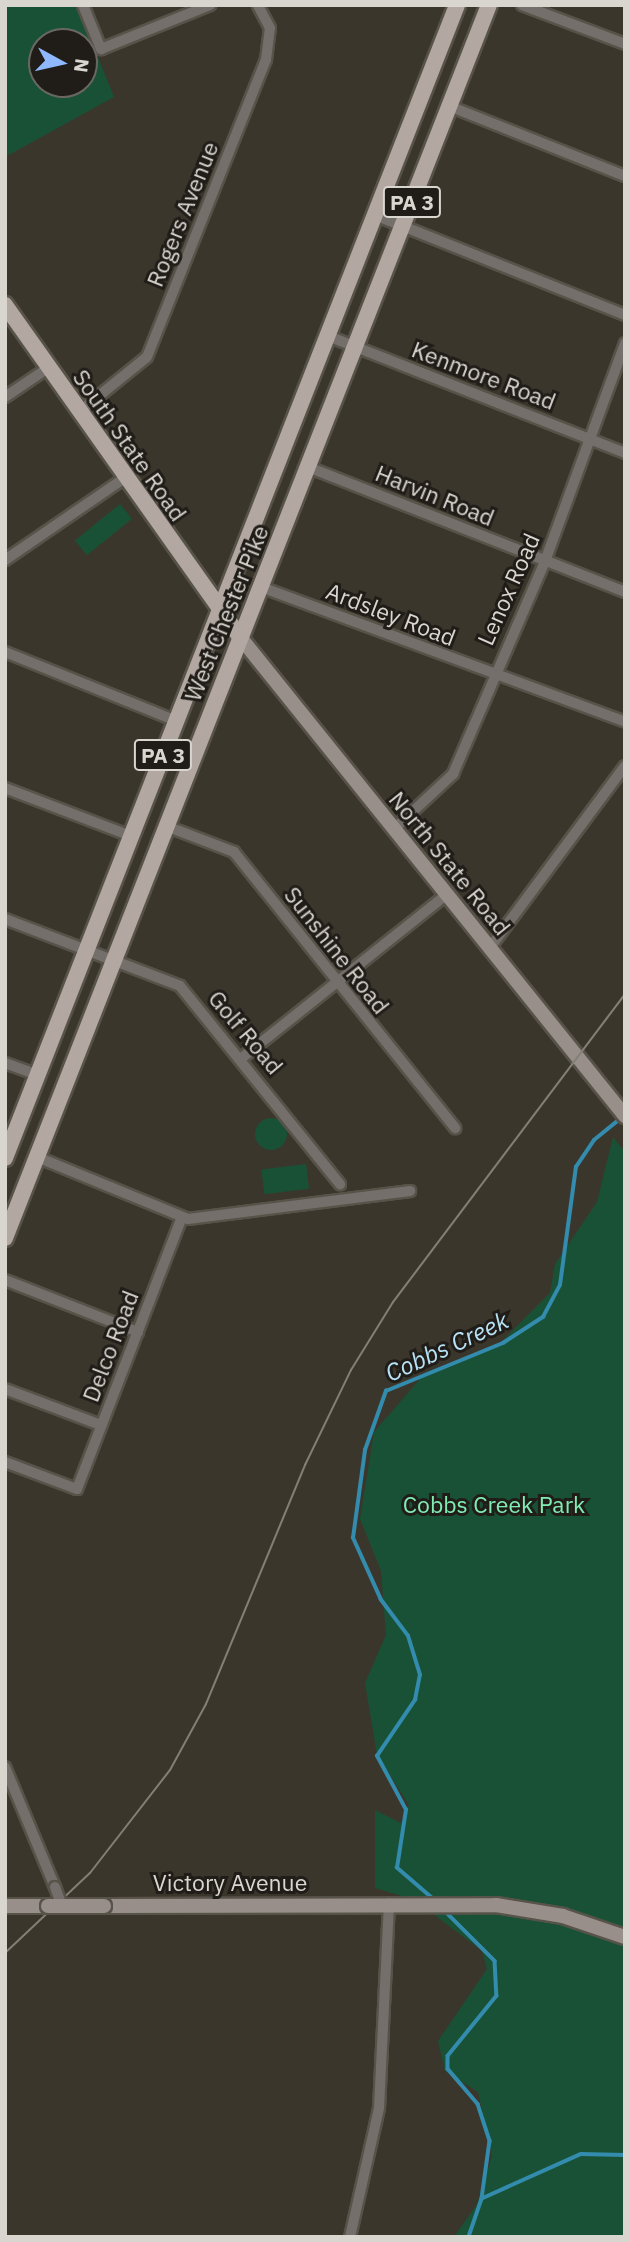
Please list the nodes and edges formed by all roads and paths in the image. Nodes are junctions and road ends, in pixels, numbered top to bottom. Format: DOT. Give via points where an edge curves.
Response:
graph roads {
  1 [pos="83,5"];
  2 [pos="210,5"];
  3 [pos="258,5"];
  4 [pos="457,5"];
  5 [pos="489,5"];
  6 [pos="522,5"];
  7 [pos="623,40"];
  8 [pos="449,106"];
  9 [pos="625,176"];
  10 [pos="375,215"];
  11 [pos="402,226"];
  12 [pos="5,305"];
  13 [pos="625,315"];
  14 [pos="328,336"];
  15 [pos="625,343"];
  16 [pos="355,347"];
  17 [pos="48,368"];
  18 [pos="5,397"];
  19 [pos="79,412"];
  20 [pos="590,439"];
  21 [pos="625,453"];
  22 [pos="308,467"];
  23 [pos="126,477"];
  24 [pos="5,560"];
  25 [pos="545,561"];
  26 [pos="261,586"];
  27 [pos="625,592"];
  28 [pos="220,610"];
  29 [pos="240,637"];
  30 [pos="5,652"];
  31 [pos="492,676"];
  32 [pos="177,720"];
  33 [pos="625,723"];
  34 [pos="625,766"];
  35 [pos="5,788"];
  36 [pos="166,825"];
  37 [pos="394,830"];
  38 [pos="131,836"];
  39 [pos="446,895"];
  40 [pos="5,919"];
  41 [pos="489,949"];
  42 [pos="87,950"];
  43 [pos="114,960"];
  44 [pos="335,984"];
  45 [pos="243,1057"];
  46 [pos="5,1063"];
  47 [pos="38,1075"];
  48 [pos="625,1116"];
  49 [pos="455,1128"];
  50 [pos="37,1157"];
  51 [pos="5,1158"];
  52 [pos="340,1184"];
  53 [pos="410,1191"];
  54 [pos="12,1203"];
  55 [pos="182,1217"];
  56 [pos="5,1238"];
  57 [pos="5,1280"];
  58 [pos="138,1332"];
  59 [pos="5,1389"];
  60 [pos="102,1425"];
  61 [pos="5,1462"];
  62 [pos="5,1767"];
  63 [pos="389,1903"];
  64 [pos="5,1906"];
  65 [pos="55,1906"];
  66 [pos="625,1937"];
  67 [pos="350,2237"];
  1 -- 2 [label="street" via="101,49"];
  3 -- 19 [label="street, Rogers Avenue" via="270,28 269,52 147,357"];
  4 -- 10 [label="main road, West Chester Pike / PA 3"];
  5 -- 8 [label="main road, West Chester Pike / PA 3"];
  6 -- 7 [label="street"];
  8 -- 9 [label="street"];
  8 -- 11 [label="main road, West Chester Pike / PA 3"];
  10 -- 11 [label="street"];
  10 -- 14 [label="main road, West Chester Pike / PA 3"];
  11 -- 13 [label="street"];
  11 -- 16 [label="main road, West Chester Pike / PA 3"];
  12 -- 17 [label="main road, South State Road"];
  14 -- 16 [label="street, Kenmore Road"];
  14 -- 28 [label="main road, West Chester Pike / PA 3"];
  15 -- 20 [label="street, Lenox Road"];
  16 -- 20 [label="street, Kenmore Road"];
  16 -- 22 [label="main road, West Chester Pike / PA 3"];
  17 -- 18 [label="street"];
  17 -- 19 [label="main road, South State Road"];
  19 -- 23 [label="main road, South State Road"];
  20 -- 21 [label="street, Kenmore Road"];
  20 -- 25 [label="street, Lenox Road"];
  22 -- 25 [label="street, Harvin Road"];
  22 -- 26 [label="main road, West Chester Pike / PA 3"];
  23 -- 24 [label="street"];
  23 -- 28 [label="main road, South State Road"];
  25 -- 27 [label="street, Harvin Road"];
  25 -- 31 [label="street, Lenox Road"];
  26 -- 29 [label="main road, West Chester Pike / PA 3"];
  26 -- 31 [label="street, Ardsley Road"];
  28 -- 29 [label="main road, South State Road"];
  28 -- 32 [label="main road, West Chester Pike / PA 3"];
  29 -- 36 [label="main road, West Chester Pike / PA 3"];
  29 -- 37 [label="main road, North State Road"];
  30 -- 32 [label="street"];
  31 -- 33 [label="street, Ardsley Road"];
  31 -- 37 [label="street, Lenox Road" via="453,774"];
  32 -- 38 [label="main road, West Chester Pike / PA 3"];
  34 -- 41 [label="street"];
  35 -- 38 [label="street"];
  36 -- 43 [label="main road, West Chester Pike / PA 3"];
  36 -- 44 [label="street, Sunshine Road" via="234,852"];
  37 -- 39 [label="main road, North State Road"];
  38 -- 42 [label="main road, West Chester Pike / PA 3"];
  39 -- 41 [label="main road, North State Road"];
  39 -- 44 [label="street"];
  40 -- 42 [label="street, Golf Road"];
  41 -- 48 [label="main road, North State Road"];
  42 -- 43 [label="street, Golf Road"];
  42 -- 47 [label="main road, West Chester Pike / PA 3"];
  43 -- 45 [label="street, Golf Road" via="180,986"];
  43 -- 50 [label="main road, West Chester Pike / PA 3"];
  44 -- 45 [label="street"];
  44 -- 49 [label="street, Sunshine Road"];
  45 -- 52 [label="street, Golf Road"];
  46 -- 47 [label="street"];
  47 -- 51 [label="main road, West Chester Pike / PA 3"];
  50 -- 54 [label="main road, West Chester Pike / PA 3"];
  50 -- 55 [label="street"];
  53 -- 55 [label="street"];
  54 -- 56 [label="main road, West Chester Pike / PA 3"];
  55 -- 58 [label="street, Delco Road"];
  57 -- 58 [label="street"];
  58 -- 60 [label="street, Delco Road"];
  59 -- 60 [label="street"];
  60 -- 61 [label="street, Delco Road" via="77,1489"];
  62 -- 65 [label="street, bridge" via="55,1887"];
  63 -- 65 [label="main road, Victory Avenue, bridge"];
  63 -- 66 [label="main road, Victory Avenue" via="542,1911"];
  63 -- 67 [label="street" via="379,2108"];
  64 -- 65 [label="main road, Victory Avenue"];
}
